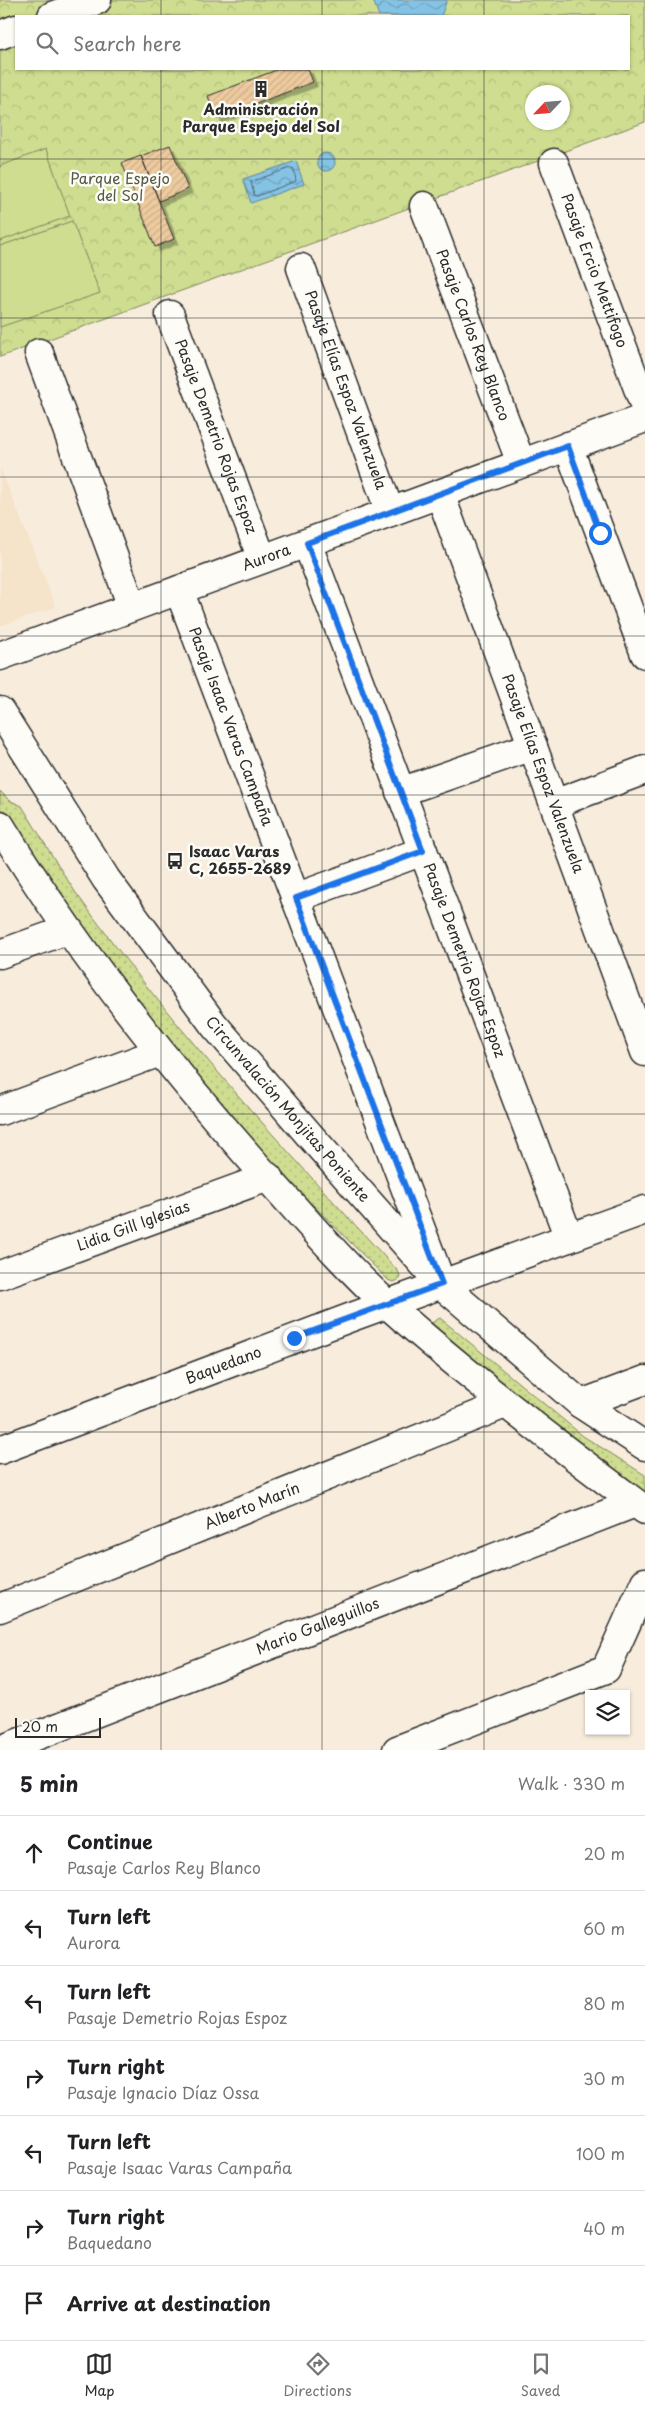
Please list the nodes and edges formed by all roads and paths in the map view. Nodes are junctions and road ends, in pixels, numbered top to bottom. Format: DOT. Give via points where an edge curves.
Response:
graph roads {
  1 [pos="98,0"];
  2 [pos="55,15"];
  3 [pos="15,29"];
  4 [pos="0,35"];
  5 [pos="554,163"];
  6 [pos="424,206"];
  7 [pos="301,268"];
  8 [pos="170,315"];
  9 [pos="39,354"];
  10 [pos="645,407"];
  11 [pos="645,418"];
  12 [pos="568,446"];
  13 [pos="521,463"];
  14 [pos="440,494"];
  15 [pos="390,512"];
  16 [pos="307,543"];
  17 [pos="262,559"];
  18 [pos="179,590"];
  19 [pos="132,607"];
  20 [pos="645,654"];
  21 [pos="0,656"];
  22 [pos="0,710"];
  23 [pos="533,746"];
  24 [pos="645,770"];
  25 [pos="400,792"];
  26 [pos="554,804"];
  27 [pos="0,825"];
  28 [pos="423,851"];
  29 [pos="296,898"];
  30 [pos="67,930"];
  31 [pos="0,954"];
  32 [pos="160,1052"];
  33 [pos="645,1052"];
  34 [pos="0,1111"];
  35 [pos="268,1177"];
  36 [pos="645,1210"];
  37 [pos="569,1238"];
  38 [pos="0,1275"];
  39 [pos="442,1284"];
  40 [pos="388,1304"];
  41 [pos="645,1380"];
  42 [pos="505,1404"];
  43 [pos="581,1404"];
  44 [pos="645,1446"];
  45 [pos="0,1450"];
  46 [pos="640,1507"];
  47 [pos="645,1582"];
  48 [pos="0,1608"];
  49 [pos="0,1750"];
  50 [pos="397,1750"];
  1 -- 2 [label="street"];
  3 -- 4 [label="street"];
  5 -- 10 [label="street, Pasaje Ercio Mettifogo"];
  6 -- 13 [label="street, Pasaje Carlos Rey Blanco"];
  7 -- 15 [label="street, Pasaje Elías Espoz Valenzuela"];
  8 -- 17 [label="street, Pasaje Demetrio Rojas Espoz"];
  9 -- 19 [label="street"];
  11 -- 12 [label="street, Aurora"];
  12 -- 13 [label="street, Aurora"];
  12 -- 20 [label="street"];
  13 -- 14 [label="street, Aurora"];
  14 -- 15 [label="street, Aurora"];
  14 -- 23 [label="street, Pasaje Elías Espoz Valenzuela"];
  15 -- 16 [label="street, Aurora"];
  16 -- 17 [label="street, Aurora"];
  16 -- 25 [label="street, Pasaje Demetrio Rojas Espoz"];
  17 -- 18 [label="street, Aurora"];
  18 -- 19 [label="street, Aurora"];
  18 -- 29 [label="street, Pasaje Isaac Varas Campaña"];
  19 -- 21 [label="street, Aurora"];
  22 -- 39 [label="street, Circunvalación Monjitas Poniente" via="106,879 214,1025"];
  23 -- 25 [label="street"];
  23 -- 26 [label="street, Pasaje Elías Espoz Valenzuela"];
  24 -- 26 [label="street"];
  25 -- 28 [label="street, Pasaje Demetrio Rojas Espoz"];
  26 -- 33 [label="street, Pasaje Elías Espoz Valenzuela"];
  27 -- 30 [label="street"];
  28 -- 29 [label="street"];
  28 -- 37 [label="street, Pasaje Demetrio Rojas Espoz"];
  29 -- 39 [label="street, Pasaje Isaac Varas Campaña"];
  30 -- 31 [label="street"];
  30 -- 32 [label="street"];
  32 -- 34 [label="street"];
  32 -- 35 [label="street"];
  35 -- 38 [label="street, Lidia Gill Iglesias"];
  35 -- 40 [label="street" via="326,1243"];
  36 -- 37 [label="street, Baquedano"];
  37 -- 39 [label="street, Baquedano"];
  39 -- 40 [label="street, Baquedano"];
  39 -- 43 [label="street, Circunvalación Monjitas Poniente"];
  40 -- 42 [label="street"];
  40 -- 45 [label="street, Baquedano"];
  41 -- 43 [label="street"];
  42 -- 46 [label="street"];
  42 -- 48 [label="street, Alberto Marín"];
  43 -- 44 [label="street, Circunvalación Monjitas Poniente"];
  46 -- 49 [label="street, Mario Galleguillos"];
  47 -- 50 [label="street" via="606,1669"];
}
